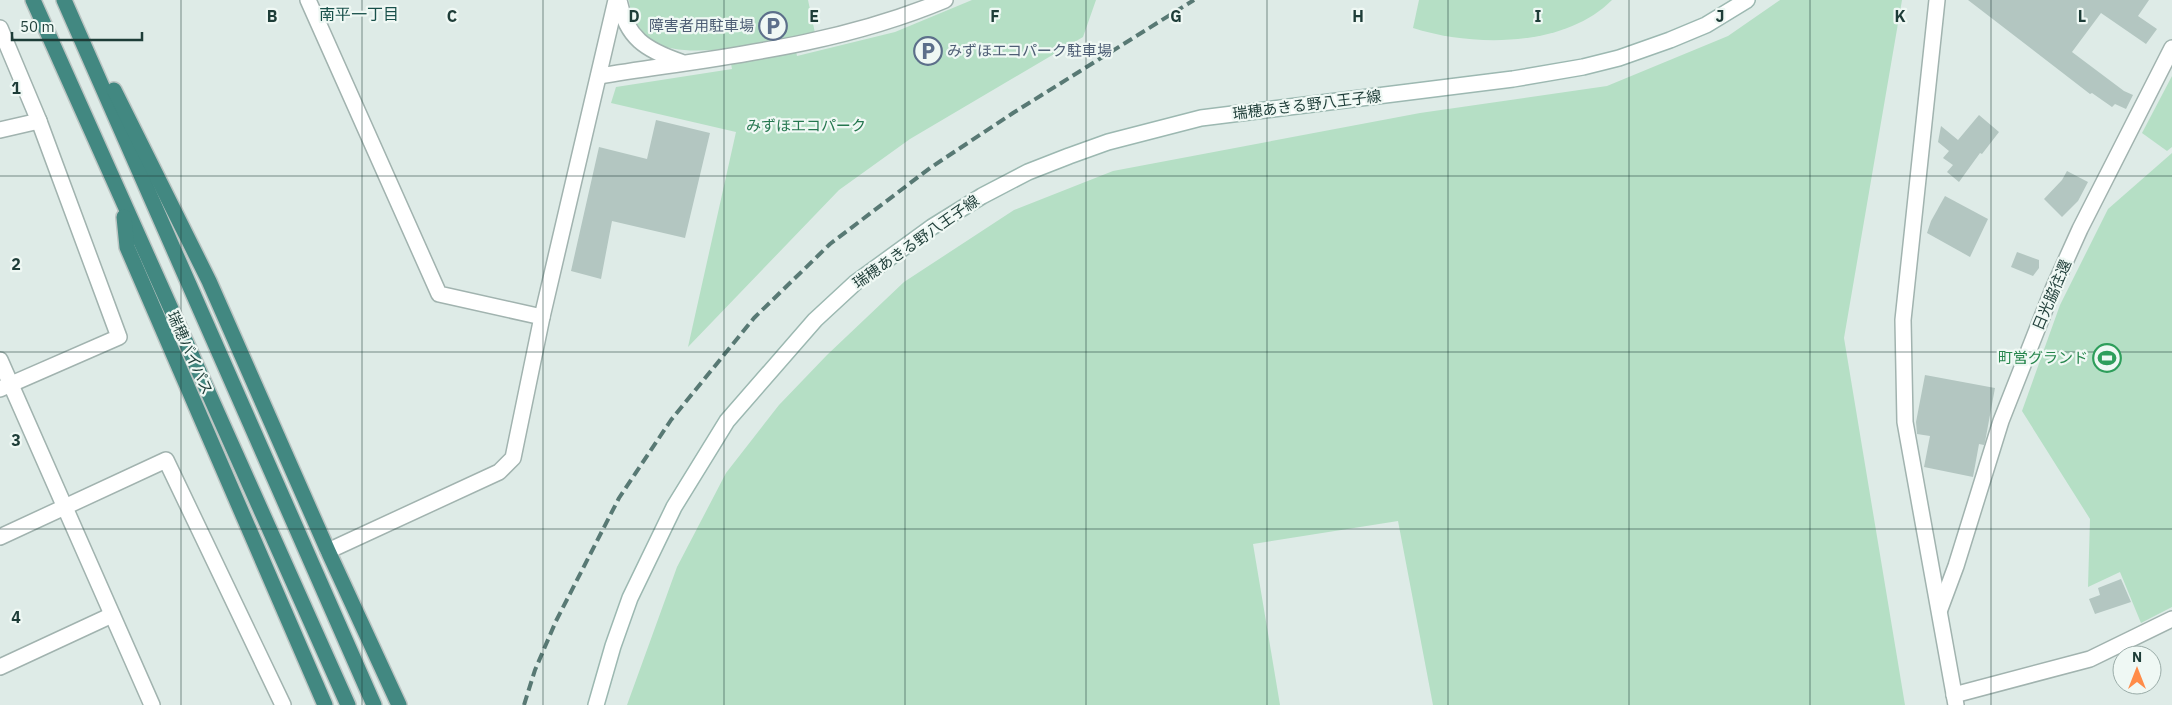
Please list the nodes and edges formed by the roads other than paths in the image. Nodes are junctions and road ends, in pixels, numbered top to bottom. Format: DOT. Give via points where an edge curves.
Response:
graph roads {
  1 [pos="33,0"];
  2 [pos="64,0"];
  3 [pos="308,0"];
  4 [pos="618,0"];
  5 [pos="946,0"];
  6 [pos="1747,0"];
  7 [pos="1937,0"];
  8 [pos="0,28"];
  9 [pos="77,29"];
  10 [pos="2172,48"];
  11 [pos="683,63"];
  12 [pos="599,76"];
  13 [pos="40,121"];
  14 [pos="0,130"];
  15 [pos="123,205"];
  16 [pos="542,317"];
  17 [pos="0,360"];
  18 [pos="5,387"];
  19 [pos="64,508"];
  20 [pos="0,537"];
  21 [pos="328,551"];
  22 [pos="1940,609"];
  23 [pos="112,615"];
  24 [pos="2172,618"];
  25 [pos="0,666"];
  26 [pos="1955,700"];
  27 [pos="152,705"];
  28 [pos="283,705"];
  29 [pos="325,705"];
  30 [pos="348,705"];
  31 [pos="374,705"];
  32 [pos="399,705"];
  33 [pos="596,705"];
  1 -- 15 [label="highway, 瑞穂バイパス"];
  2 -- 9 [label="highway, 瑞穂バイパス"];
  3 -- 16 [label="street" via="439,294"];
  4 -- 11 [label="street" via="631,33 638,40 651,51"];
  4 -- 12 [label="street"];
  5 -- 11 [label="street" via="892,20 813,42"];
  6 -- 33 [label="street, 瑞穂あきる野八王子線" via="1706,25 1619,58 1513,78 1201,118 1108,142 1028,172 982,196 855,283 815,320 727,421 674,507 630,598"];
  7 -- 22 [label="street" via="1903,320 1903,350 1906,422"];
  8 -- 13 [label="street"];
  9 -- 21 [label="highway" via="94,50 209,281"];
  9 -- 31 [label="highway, 瑞穂バイパス"];
  10 -- 22 [label="street, 日光脇往還" via="2053,289 2001,420"];
  11 -- 12 [label="street"];
  12 -- 16 [label="street"];
  13 -- 14 [label="street"];
  13 -- 18 [label="street" via="119,336"];
  15 -- 29 [label="highway" via="126,247"];
  15 -- 30 [label="highway, 瑞穂バイパス"];
  16 -- 21 [label="street" via="513,458 507,466"];
  17 -- 18 [label="street"];
  18 -- 19 [label="street"];
  19 -- 20 [label="street"];
  19 -- 23 [label="street"];
  19 -- 28 [label="street" via="166,460"];
  21 -- 32 [label="highway"];
  22 -- 26 [label="street"];
  23 -- 25 [label="street"];
  23 -- 27 [label="street"];
  24 -- 26 [label="street" via="2090,659"];
}
